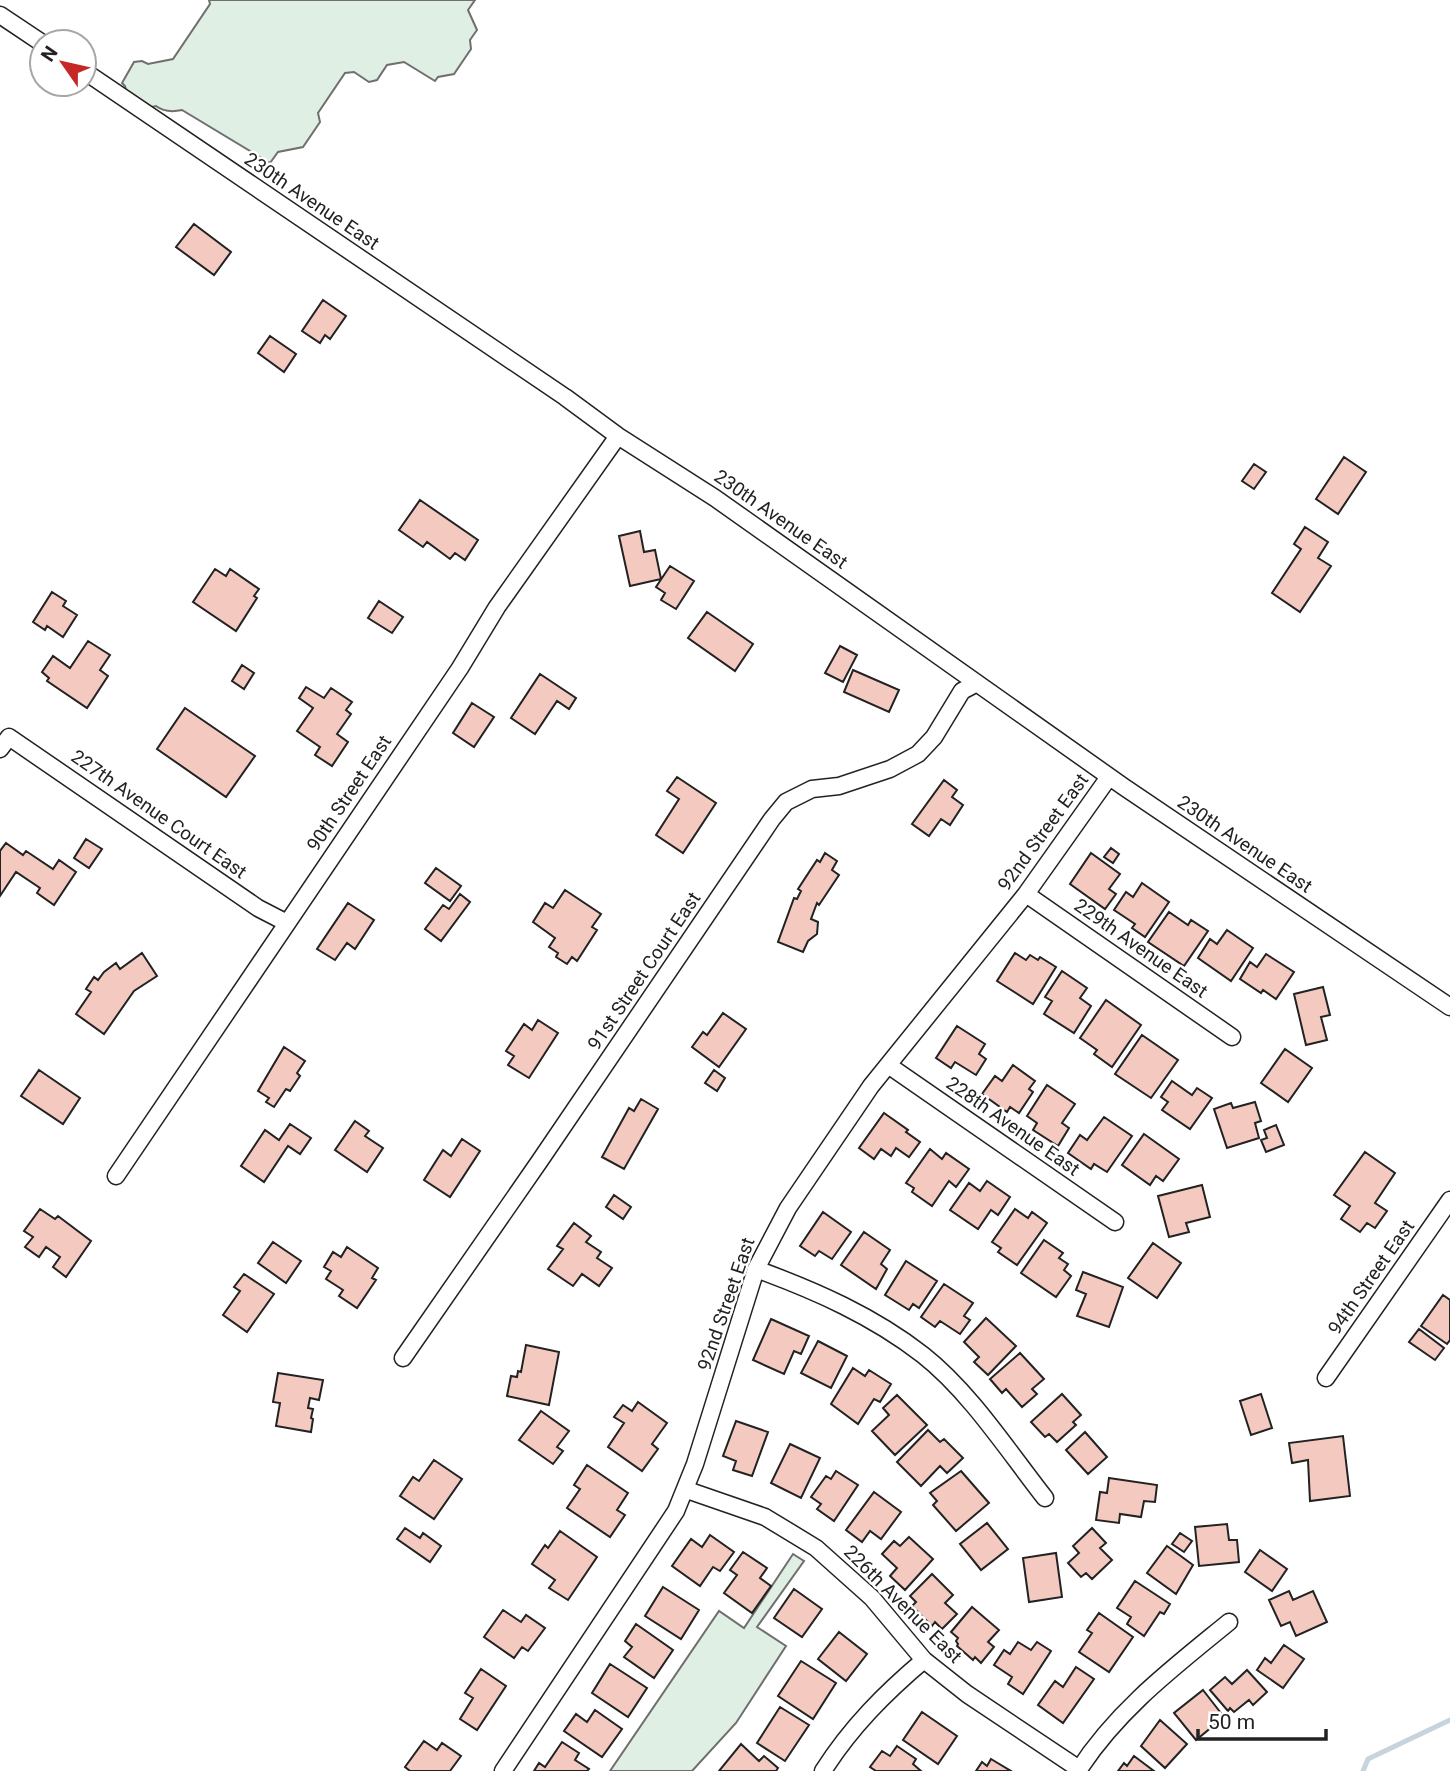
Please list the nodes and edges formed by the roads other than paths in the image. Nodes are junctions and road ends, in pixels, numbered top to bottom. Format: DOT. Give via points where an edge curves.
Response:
graph roads {
  1 [pos="0,15"];
  2 [pos="28,34"];
  3 [pos="98,80"];
  4 [pos="618,436"];
  5 [pos="977,683"];
  6 [pos="5,743"];
  7 [pos="1109,777"];
  8 [pos="1026,894"];
  9 [pos="287,923"];
  10 [pos="1450,1007"];
  11 [pos="1232,1037"];
  12 [pos="888,1065"];
  13 [pos="116,1176"];
  14 [pos="1450,1200"];
  15 [pos="1115,1222"];
  16 [pos="756,1269"];
  17 [pos="403,1358"];
  18 [pos="1326,1378"];
  19 [pos="687,1490"];
  20 [pos="1045,1498"];
  21 [pos="1229,1622"];
  22 [pos="923,1660"];
  23 [pos="1078,1770"];
  24 [pos="503,1771"];
  25 [pos="823,1771"];
  1 -- 2 [label="street"];
  3 -- 4 [label="street, 230th Avenue East"];
  4 -- 5 [label="street, 230th Avenue East" via="715,498"];
  4 -- 9 [label="street, 90th Street East"];
  5 -- 7 [label="street, 230th Avenue East"];
  5 -- 17 [label="street, 91st Street Court East" via="962,691 918,754 890,769 839,786 812,789 786,802"];
  6 -- 9 [label="street, 227th Avenue Court East"];
  7 -- 8 [label="street, 92nd Street East"];
  7 -- 10 [label="street, 230th Avenue East"];
  8 -- 11 [label="street, 229th Avenue East"];
  8 -- 12 [label="street, 92nd Street East"];
  9 -- 13 [label="street, 90th Street East"];
  12 -- 15 [label="street, 228th Avenue East"];
  12 -- 16 [label="street, 92nd Street East" via="788,1208"];
  14 -- 18 [label="street, 94th Street East"];
  16 -- 19 [label="street, 92nd Street East"];
  16 -- 20 [label="street" via="847,1306 924,1356 967,1399"];
  19 -- 22 [label="street, 226th Avenue East" via="765,1517 816,1548 873,1598"];
  19 -- 24 [label="street, 92nd Street East"];
  21 -- 23 [label="street" via="1141,1695"];
  22 -- 23 [label="street, 226th Avenue East"];
  22 -- 25 [label="street" via="862,1718"];
}
